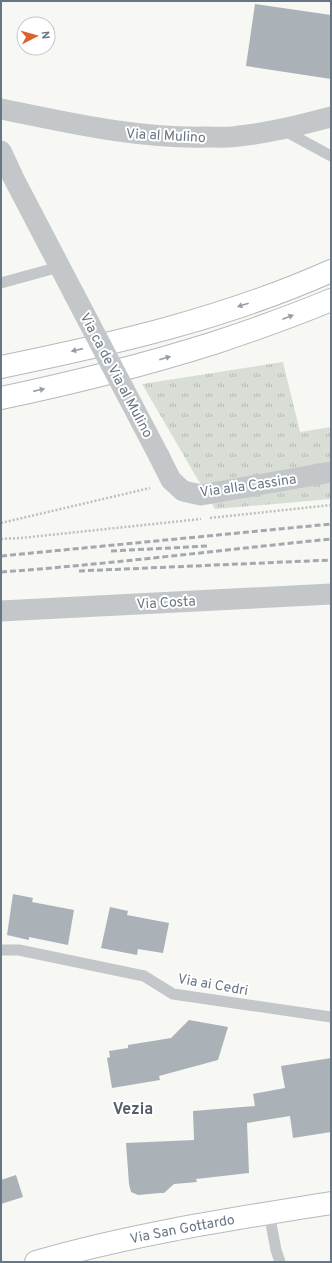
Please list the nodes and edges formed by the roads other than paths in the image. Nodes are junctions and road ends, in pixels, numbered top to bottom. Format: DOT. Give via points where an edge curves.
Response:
graph roads {
  1 [pos="1,109"];
  2 [pos="331,117"];
  3 [pos="282,130"];
  4 [pos="1,151"];
  5 [pos="331,156"];
  6 [pos="59,267"];
  7 [pos="331,271"];
  8 [pos="1,283"];
  9 [pos="331,300"];
  10 [pos="1,367"];
  11 [pos="1,398"];
  12 [pos="159,456"];
  13 [pos="331,472"];
  14 [pos="331,594"];
  15 [pos="1,611"];
  16 [pos="1,950"];
  17 [pos="331,1017"];
  18 [pos="331,1203"];
  19 [pos="269,1213"];
  20 [pos="36,1262"];
  21 [pos="280,1262"];
  1 -- 3 [label="street, Via al Mulino" via="86,127 140,135 230,137"];
  2 -- 3 [label="street, Via al Mulino"];
  3 -- 5 [label="lane"];
  4 -- 6 [label="street"];
  6 -- 8 [label="lane"];
  6 -- 12 [label="street, Via ca de Via al Mulino, bridge"];
  7 -- 10 [label="main road, one-way" via="277,293 205,317 131,338"];
  11 -- 9 [label="main road, one-way" via="97,377 182,353 265,326"];
  12 -- 13 [label="street, Via alla Cassina" via="171,480 183,491 201,495"];
  14 -- 15 [label="street, Via Costa"];
  16 -- 17 [label="lane, Via ai Cedri" via="18,950 144,976 173,994"];
  18 -- 19 [label="main road, Via San Gottardo"];
  19 -- 20 [label="main road, Via San Gottardo" via="130,1238"];
  19 -- 21 [label="lane"];
}
